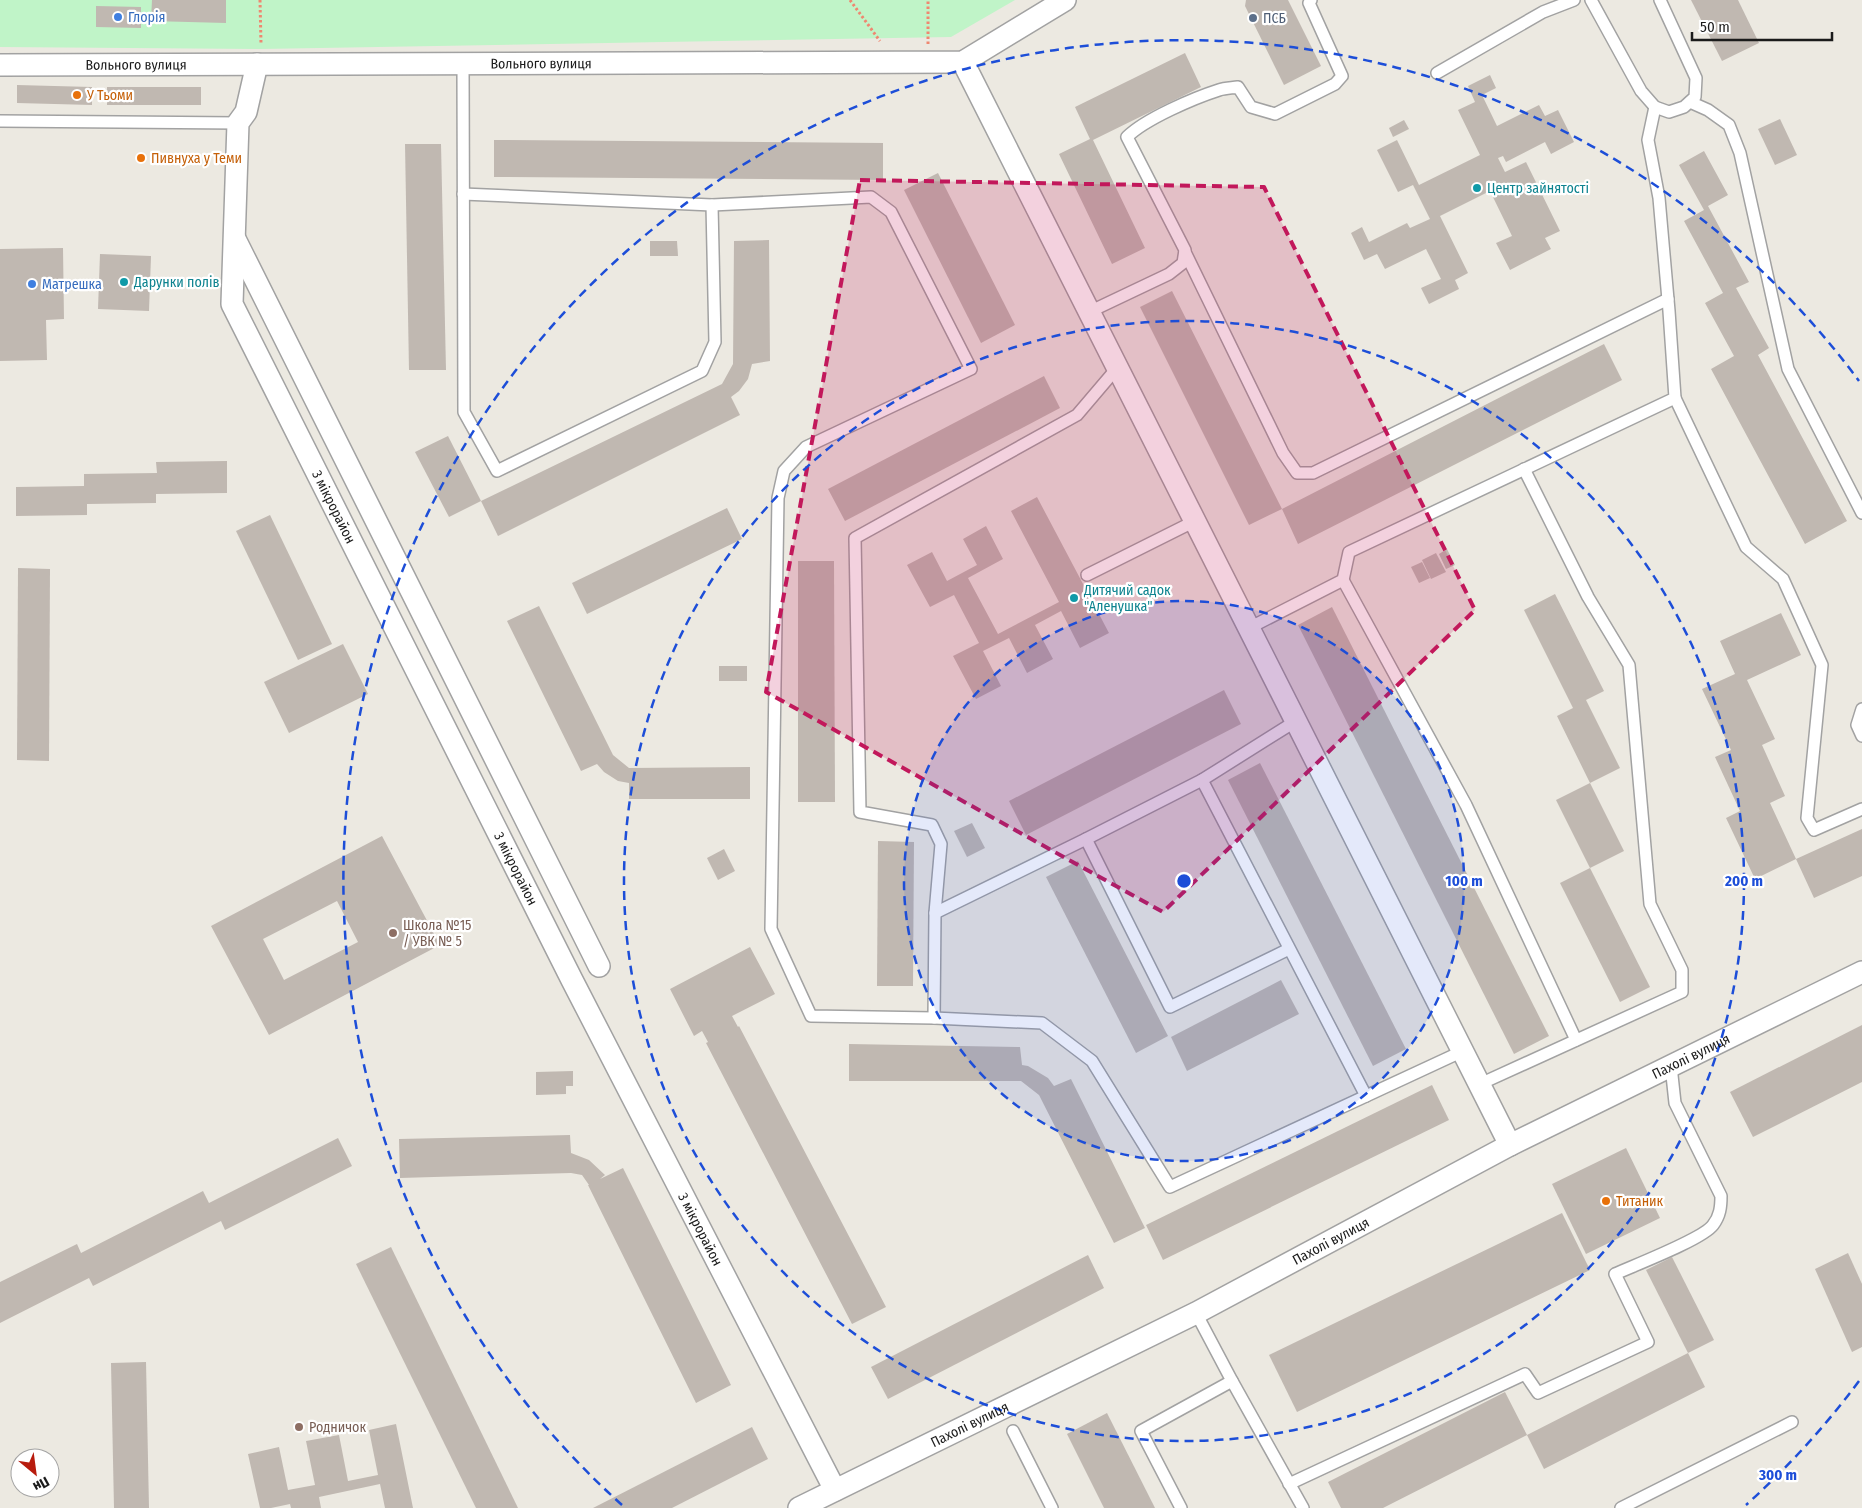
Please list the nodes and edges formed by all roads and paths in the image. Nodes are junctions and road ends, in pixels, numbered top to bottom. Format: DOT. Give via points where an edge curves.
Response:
graph roads {
  1 [pos="260,0"];
  2 [pos="850,0"];
  3 [pos="928,0"];
  4 [pos="1065,0"];
  5 [pos="1311,0"];
  6 [pos="1574,0"];
  7 [pos="1591,0"];
  8 [pos="1660,0"];
  9 [pos="880,41"];
  10 [pos="928,44"];
  11 [pos="259,56"];
  12 [pos="963,62"];
  13 [pos="463,64"];
  14 [pos="0,65"];
  15 [pos="1437,73"];
  16 [pos="1690,102"];
  17 [pos="1654,106"];
  18 [pos="0,121"];
  19 [pos="238,122"];
  20 [pos="464,194"];
  21 [pos="712,205"];
  22 [pos="234,237"];
  23 [pos="1185,252"];
  24 [pos="1668,299"];
  25 [pos="1089,312"];
  26 [pos="1117,368"];
  27 [pos="1675,398"];
  28 [pos="1524,470"];
  29 [pos="1862,513"];
  30 [pos="1195,522"];
  31 [pos="1087,575"];
  32 [pos="1343,580"];
  33 [pos="1249,628"];
  34 [pos="1862,710"];
  35 [pos="1296,721"];
  36 [pos="1862,736"];
  37 [pos="1202,780"];
  38 [pos="1862,809"];
  39 [pos="1086,839"];
  40 [pos="935,913"];
  41 [pos="1289,949"];
  42 [pos="599,966"];
  43 [pos="1862,972"];
  44 [pos="934,1018"];
  45 [pos="1576,1040"];
  46 [pos="1463,1051"];
  47 [pos="1671,1066"];
  48 [pos="1480,1084"];
  49 [pos="1366,1096"];
  50 [pos="1510,1145"];
  51 [pos="1196,1313"];
  52 [pos="1232,1382"];
  53 [pos="1792,1422"];
  54 [pos="1013,1431"];
  55 [pos="1289,1484"];
  56 [pos="835,1490"];
  57 [pos="799,1508"];
  58 [pos="1052,1508"];
  59 [pos="1180,1508"];
  60 [pos="1303,1508"];
  61 [pos="1621,1508"];
  1 -- 11 [label="path"];
  2 -- 9 [label="path"];
  3 -- 10 [label="path"];
  4 -- 12 [label="street"];
  5 -- 23 [label="lane" via="1342,76 1335,84 1275,114 1251,107 1238,87 1220,90 1174,109 1127,137"];
  6 -- 15 [label="lane" via="1544,12"];
  7 -- 17 [label="lane" via="1641,92"];
  8 -- 16 [label="lane" via="1696,78 1695,97"];
  11 -- 13 [label="street, Вольного вулиця"];
  11 -- 14 [label="street, Вольного вулиця"];
  11 -- 19 [label="street, 3 мікрорайон" via="246,112"];
  12 -- 13 [label="street, Вольного вулиця"];
  12 -- 25 [label="street"];
  13 -- 20 [label="lane"];
  16 -- 17 [label="lane" via="1684,108 1669,112"];
  16 -- 29 [label="lane" via="1729,124 1740,153 1788,369"];
  17 -- 24 [label="lane" via="1648,140 1659,198"];
  18 -- 19 [label="lane"];
  19 -- 22 [label="street, 3 мікрорайон"];
  20 -- 21 [label="lane"];
  20 -- 21 [label="lane" via="464,412 498,471 702,371 715,342"];
  21 -- 44 [label="lane" via="871,197 891,212 971,369 806,447 784,471 778,498 771,929 810,1016"];
  22 -- 42 [label="street, 3 мікрорайон"];
  22 -- 56 [label="street, 3 мікрорайон" via="232,304 572,980"];
  23 -- 24 [label="lane" via="1283,452 1297,473 1313,473"];
  23 -- 25 [label="lane" via="1183,263 1169,274"];
  24 -- 27 [label="lane"];
  25 -- 26 [label="street"];
  26 -- 30 [label="street"];
  26 -- 40 [label="lane" via="1078,415 855,538 860,812 932,825 941,844"];
  27 -- 28 [label="lane"];
  27 -- 38 [label="lane" via="1746,547 1783,579 1822,665 1807,818 1814,830"];
  28 -- 32 [label="lane" via="1348,552"];
  28 -- 45 [label="lane" via="1588,597 1629,665 1650,904 1682,970 1682,992"];
  30 -- 31 [label="lane"];
  30 -- 33 [label="street"];
  32 -- 33 [label="lane"];
  32 -- 45 [label="lane" via="1466,804"];
  33 -- 35 [label="street"];
  34 -- 36 [label="lane" via="1857,725"];
  35 -- 37 [label="lane"];
  35 -- 46 [label="street"];
  37 -- 39 [label="lane"];
  37 -- 41 [label="lane"];
  39 -- 40 [label="lane"];
  39 -- 41 [label="lane" via="1170,1007"];
  40 -- 44 [label="lane"];
  41 -- 49 [label="lane"];
  43 -- 47 [label="street, Пахолі вулиця"];
  44 -- 49 [label="lane" via="1042,1023 1092,1061 1170,1187"];
  45 -- 48 [label="lane"];
  46 -- 48 [label="street"];
  46 -- 49 [label="lane"];
  47 -- 50 [label="street, Пахолі вулиця"];
  47 -- 55 [label="lane" via="1675,1103 1721,1196 1720,1212 1712,1227 1698,1237 1615,1274 1648,1342 1538,1393 1525,1374"];
  48 -- 50 [label="street"];
  50 -- 51 [label="street, Пахолі вулиця"];
  51 -- 52 [label="lane"];
  51 -- 56 [label="street, Пахолі вулиця"];
  52 -- 55 [label="lane"];
  52 -- 59 [label="lane" via="1141,1431"];
  53 -- 61 [label="lane"];
  54 -- 58 [label="lane"];
  55 -- 60 [label="lane"];
  56 -- 57 [label="street, Пахолі вулиця"];
}
